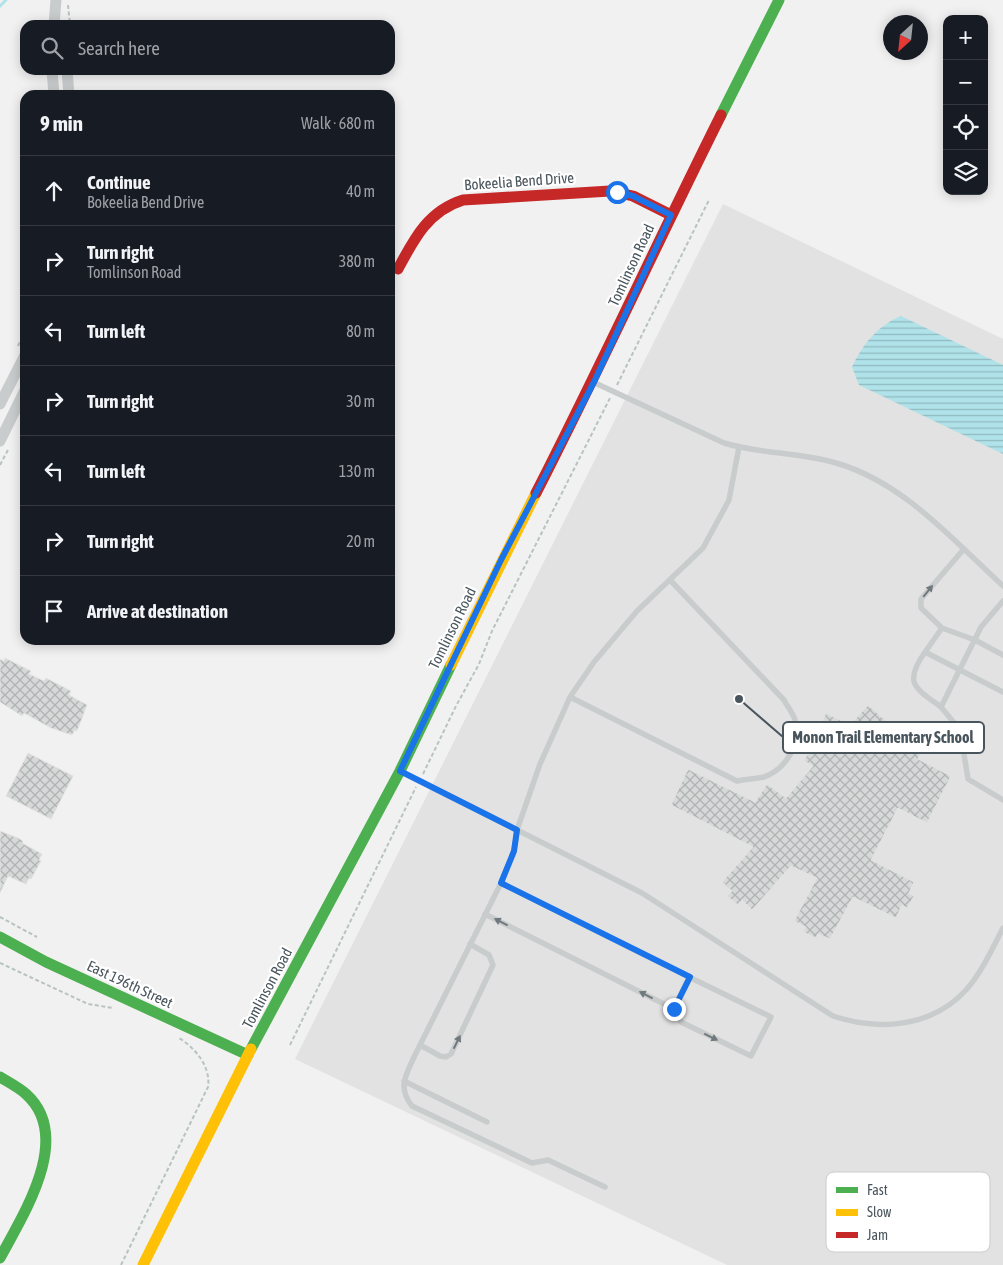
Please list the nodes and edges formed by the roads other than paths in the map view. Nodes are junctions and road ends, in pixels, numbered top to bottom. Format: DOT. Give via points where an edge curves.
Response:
graph roads {
  1 [pos="56,0"];
  2 [pos="779,0"];
  3 [pos="56,20"];
  4 [pos="52,75"];
  5 [pos="67,75"];
  6 [pos="54,90"];
  7 [pos="69,90"];
  8 [pos="671,215"];
  9 [pos="398,269"];
  10 [pos="20,365"];
  11 [pos="594,382"];
  12 [pos="20,400"];
  13 [pos="0,404"];
  14 [pos="0,441"];
  15 [pos="739,447"];
  16 [pos="963,550"];
  17 [pos="671,580"];
  18 [pos="1003,586"];
  19 [pos="1003,602"];
  20 [pos="942,628"];
  21 [pos="975,640"];
  22 [pos="925,652"];
  23 [pos="1003,655"];
  24 [pos="961,670"];
  25 [pos="1003,692"];
  26 [pos="570,697"];
  27 [pos="941,708"];
  28 [pos="400,771"];
  29 [pos="1003,800"];
  30 [pos="517,830"];
  31 [pos="501,883"];
  32 [pos="485,914"];
  33 [pos="1003,928"];
  34 [pos="0,938"];
  35 [pos="470,944"];
  36 [pos="690,977"];
  37 [pos="674,1009"];
  38 [pos="420,1045"];
  39 [pos="248,1056"];
  40 [pos="0,1077"];
  41 [pos="404,1081"];
  42 [pos="487,1122"];
  43 [pos="605,1186"];
  44 [pos="0,1258"];
  45 [pos="143,1265"];
  1 -- 3 [label="street"];
  2 -- 8 [label="street, Tomlinson Road"];
  4 -- 6 [label="street"];
  5 -- 7 [label="street"];
  8 -- 9 [label="street, Bokeelia Bend Drive" via="633,196 610,191 463,200 447,205 430,217"];
  8 -- 11 [label="street, Tomlinson Road"];
  10 -- 13 [label="street"];
  11 -- 15 [label="lane" via="708,436"];
  11 -- 28 [label="street, Tomlinson Road" via="501,560"];
  12 -- 14 [label="street"];
  15 -- 16 [label="lane" via="822,460 860,472 904,498"];
  15 -- 17 [label="lane" via="729,500 703,548"];
  16 -- 18 [label="lane"];
  20 -- 16 [label="lane, one-way" via="921,608 921,599"];
  17 -- 26 [label="lane" via="637,611 594,662"];
  17 -- 26 [label="lane" via="784,700 795,720 796,736 793,749 780,769 764,777 738,781"];
  19 -- 21 [label="lane" via="981,627"];
  20 -- 21 [label="lane"];
  20 -- 22 [label="lane"];
  21 -- 23 [label="lane"];
  21 -- 24 [label="lane"];
  22 -- 24 [label="lane"];
  22 -- 27 [label="lane" via="917,663 913,680 916,689"];
  24 -- 25 [label="lane"];
  24 -- 27 [label="lane"];
  26 -- 30 [label="lane" via="540,764"];
  27 -- 29 [label="lane" via="960,730 968,779"];
  28 -- 30 [label="lane"];
  28 -- 39 [label="street, Tomlinson Road"];
  30 -- 31 [label="lane" via="514,851"];
  30 -- 33 [label="lane" via="642,893 833,1016 862,1024 905,1024 947,1005 965,992 977,976"];
  31 -- 32 [label="lane"];
  31 -- 36 [label="lane"];
  32 -- 35 [label="lane"];
  37 -- 32 [label="lane, one-way"];
  34 -- 39 [label="street, East 196th Street"];
  35 -- 38 [label="lane"];
  38 -- 35 [label="lane, one-way" via="440,1056 451,1054 493,966 489,955"];
  36 -- 37 [label="lane"];
  37 -- 36 [label="lane, one-way" via="681,1022 751,1056 771,1017"];
  38 -- 41 [label="lane"];
  39 -- 45 [label="street, Tomlinson Road"];
  40 -- 44 [label="street" via="16,1085 31,1101 44,1125 47,1142 40,1180"];
  41 -- 42 [label="lane"];
  41 -- 43 [label="lane" via="404,1096 412,1106 532,1163 548,1160"];
}
